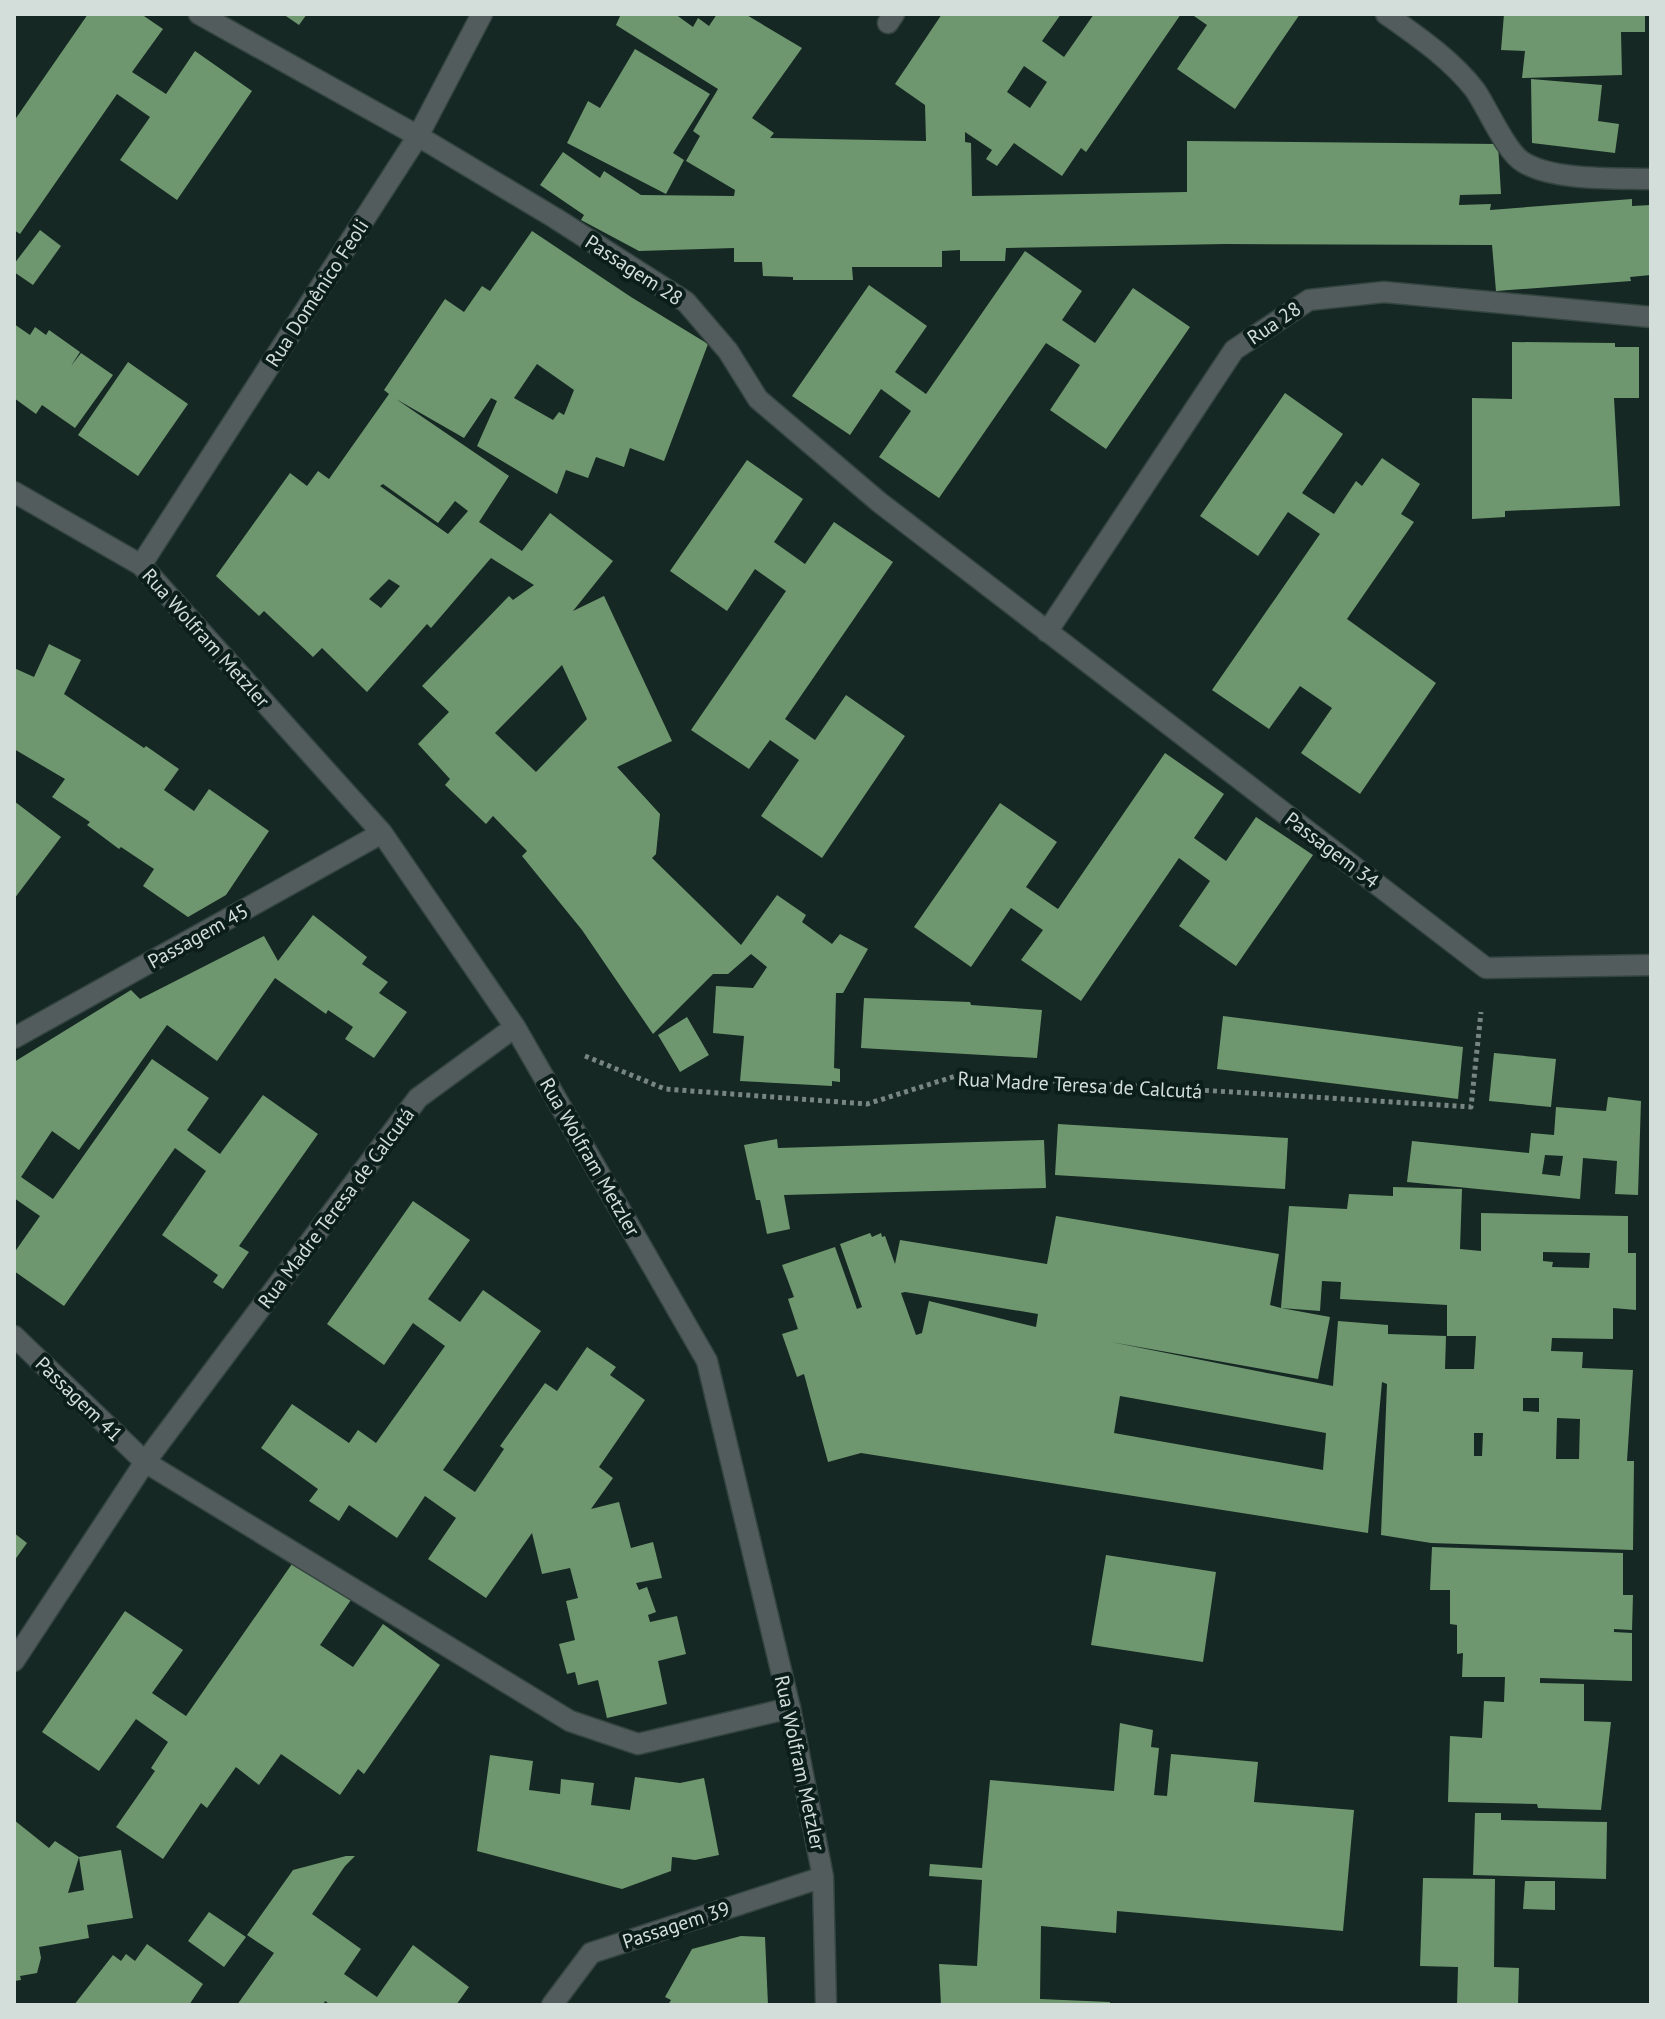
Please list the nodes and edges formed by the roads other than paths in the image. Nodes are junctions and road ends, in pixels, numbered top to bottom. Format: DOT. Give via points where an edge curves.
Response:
graph roads {
  1 [pos="199,14"];
  2 [pos="482,14"];
  3 [pos="1386,14"];
  4 [pos="418,136"];
  5 [pos="1651,179"];
  6 [pos="1651,317"];
  7 [pos="14,492"];
  8 [pos="141,565"];
  9 [pos="1047,632"];
  10 [pos="382,833"];
  11 [pos="1651,965"];
  12 [pos="515,1027"];
  13 [pos="14,1038"];
  14 [pos="14,1336"];
  15 [pos="145,1462"];
  16 [pos="14,1661"];
  17 [pos="790,1708"];
  18 [pos="823,1877"];
  19 [pos="552,2005"];
  20 [pos="826,2005"];
  1 -- 4 [label="street, Passagem 28"];
  2 -- 4 [label="street, Rua Domênico Feoli"];
  3 -- 5 [label="street" via="1428,43 1474,89 1521,162 1592,178"];
  4 -- 8 [label="street, Rua Domênico Feoli"];
  4 -- 9 [label="street, Passagem 28" via="686,302 728,351 758,399 879,502"];
  6 -- 9 [label="street, Rua 28" via="1384,292 1309,300 1234,350"];
  7 -- 8 [label="street, Rua Wolfram Metzler"];
  8 -- 10 [label="street, Rua Wolfram Metzler"];
  9 -- 11 [label="street, Passagem 34" via="1486,968"];
  10 -- 12 [label="street, Rua Wolfram Metzler"];
  10 -- 13 [label="street, Passagem 45"];
  12 -- 15 [label="street, Rua Madre Teresa de Calcutá" via="418,1098"];
  12 -- 17 [label="street, Rua Wolfram Metzler" via="707,1361"];
  14 -- 15 [label="street, Passagem 41"];
  15 -- 16 [label="street, Rua Madre Teresa de Calcutá"];
  15 -- 17 [label="street, Passagem 41" via="570,1721 638,1744"];
  17 -- 18 [label="street, Rua Wolfram Metzler"];
  18 -- 19 [label="street, Passagem 39" via="591,1953"];
  18 -- 20 [label="street, Rua Wolfram Metzler"];
}
